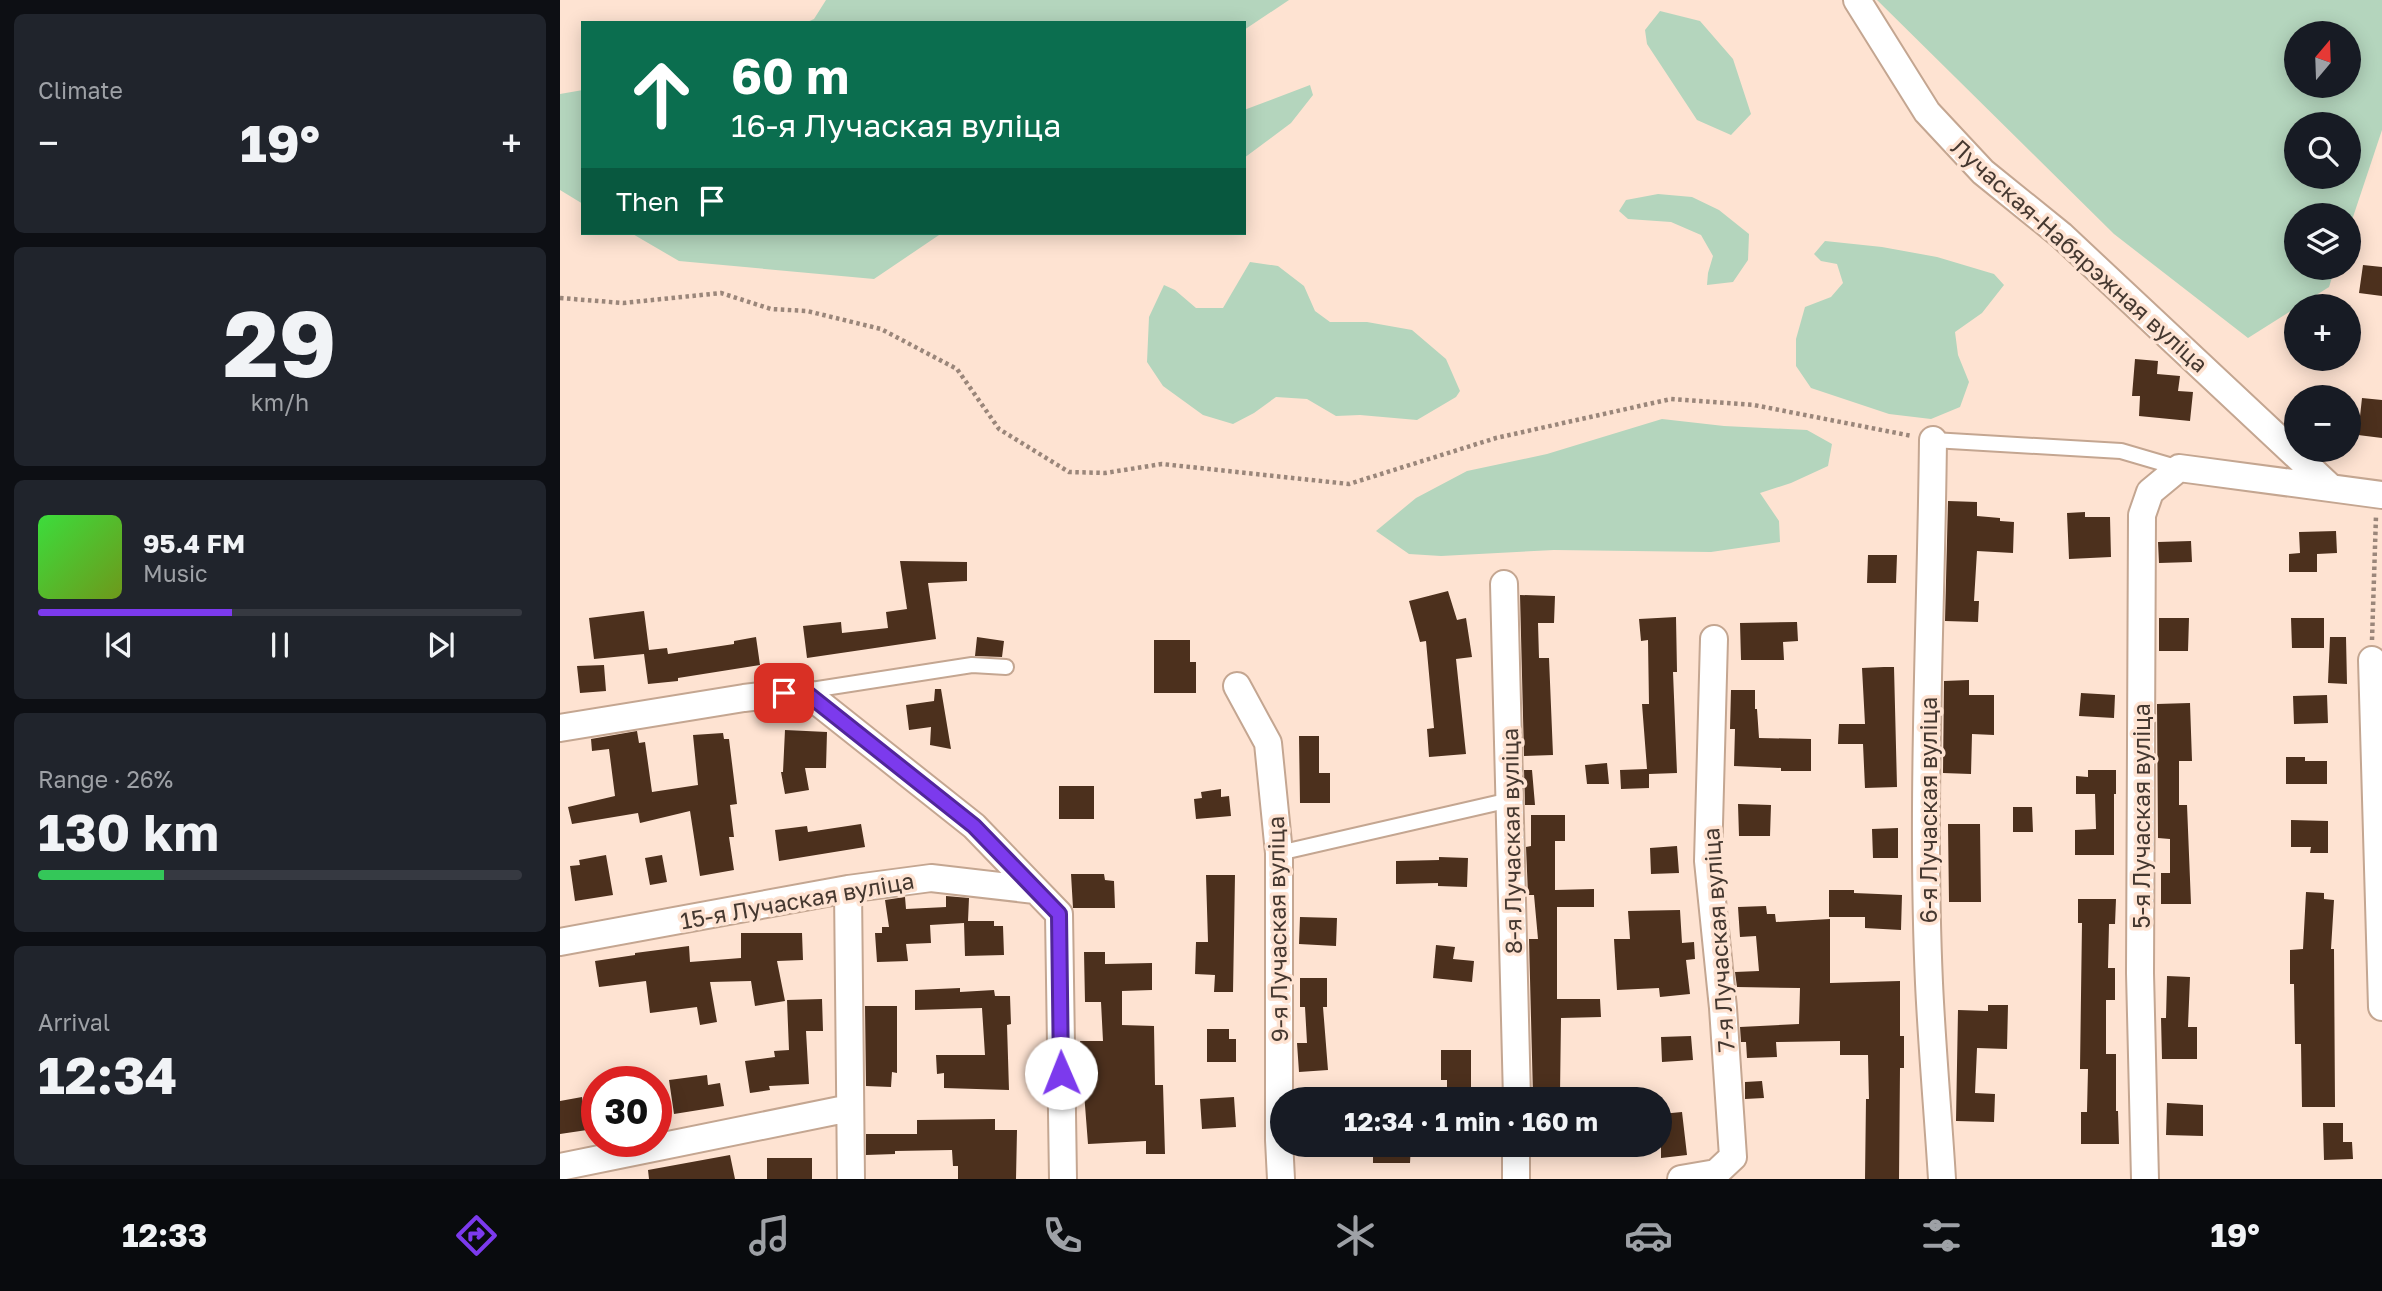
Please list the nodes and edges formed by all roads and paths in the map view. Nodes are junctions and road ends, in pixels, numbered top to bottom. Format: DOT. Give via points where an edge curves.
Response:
graph roads {
  1 [pos="1857,0"];
  2 [pos="560,298"];
  3 [pos="1933,440"];
  4 [pos="2179,468"];
  5 [pos="2330,487"];
  6 [pos="2379,494"];
  7 [pos="1504,584"];
  8 [pos="1714,639"];
  9 [pos="2372,660"];
  10 [pos="1006,667"];
  11 [pos="1237,686"];
  12 [pos="804,691"];
  13 [pos="560,727"];
  14 [pos="1510,800"];
  15 [pos="1279,853"];
  16 [pos="848,889"];
  17 [pos="1035,890"];
  18 [pos="560,942"];
  19 [pos="2382,1007"];
  20 [pos="1517,1087"];
  21 [pos="850,1108"];
  22 [pos="1516,1157"];
  23 [pos="560,1167"];
  24 [pos="851,1179"];
  25 [pos="1063,1179"];
  26 [pos="1281,1179"];
  27 [pos="1516,1179"];
  28 [pos="1681,1179"];
  29 [pos="1942,1179"];
  30 [pos="2145,1179"];
  1 -- 5 [label="street, Лучаская-Набярэжная вуліца" via="1927,112 1983,172 2061,235"];
  2 -- 3 [label="path" via="623,303 721,293 771,309 807,311 881,328 957,369 999,429 1069,472 1105,473 1163,464 1349,484 1496,438 1671,399 1754,405"];
  3 -- 4 [label="lane" via="2121,451"];
  3 -- 29 [label="street, 6-я Лучаская вуліца" via="1926,737 1928,969"];
  4 -- 5 [label="street"];
  4 -- 30 [label="street, 5-я Лучаская вуліца" via="2150,492 2142,516 2140,973"];
  5 -- 6 [label="street"];
  6 -- 9 [label="path"];
  7 -- 14 [label="street, 8-я Лучаская вуліца"];
  8 -- 28 [label="street, 7-я Лучаская вуліца" via="1708,860 1733,1157 1716,1173"];
  9 -- 19 [label="street"];
  10 -- 12 [label="lane" via="972,665"];
  11 -- 15 [label="street, 9-я Лучаская вуліца" via="1268,743"];
  12 -- 13 [label="street"];
  12 -- 17 [label="street" via="974,826"];
  14 -- 15 [label="lane"];
  14 -- 20 [label="street, 8-я Лучаская вуліца"];
  15 -- 26 [label="street, 9-я Лучаская вуліца"];
  16 -- 17 [label="street, 15-я Лучаская вуліца" via="931,878"];
  16 -- 18 [label="street, 15-я Лучаская вуліца"];
  16 -- 21 [label="street"];
  17 -- 25 [label="street" via="1059,914"];
  21 -- 23 [label="street"];
  21 -- 24 [label="street"];
  22 -- 27 [label="street"];
}
